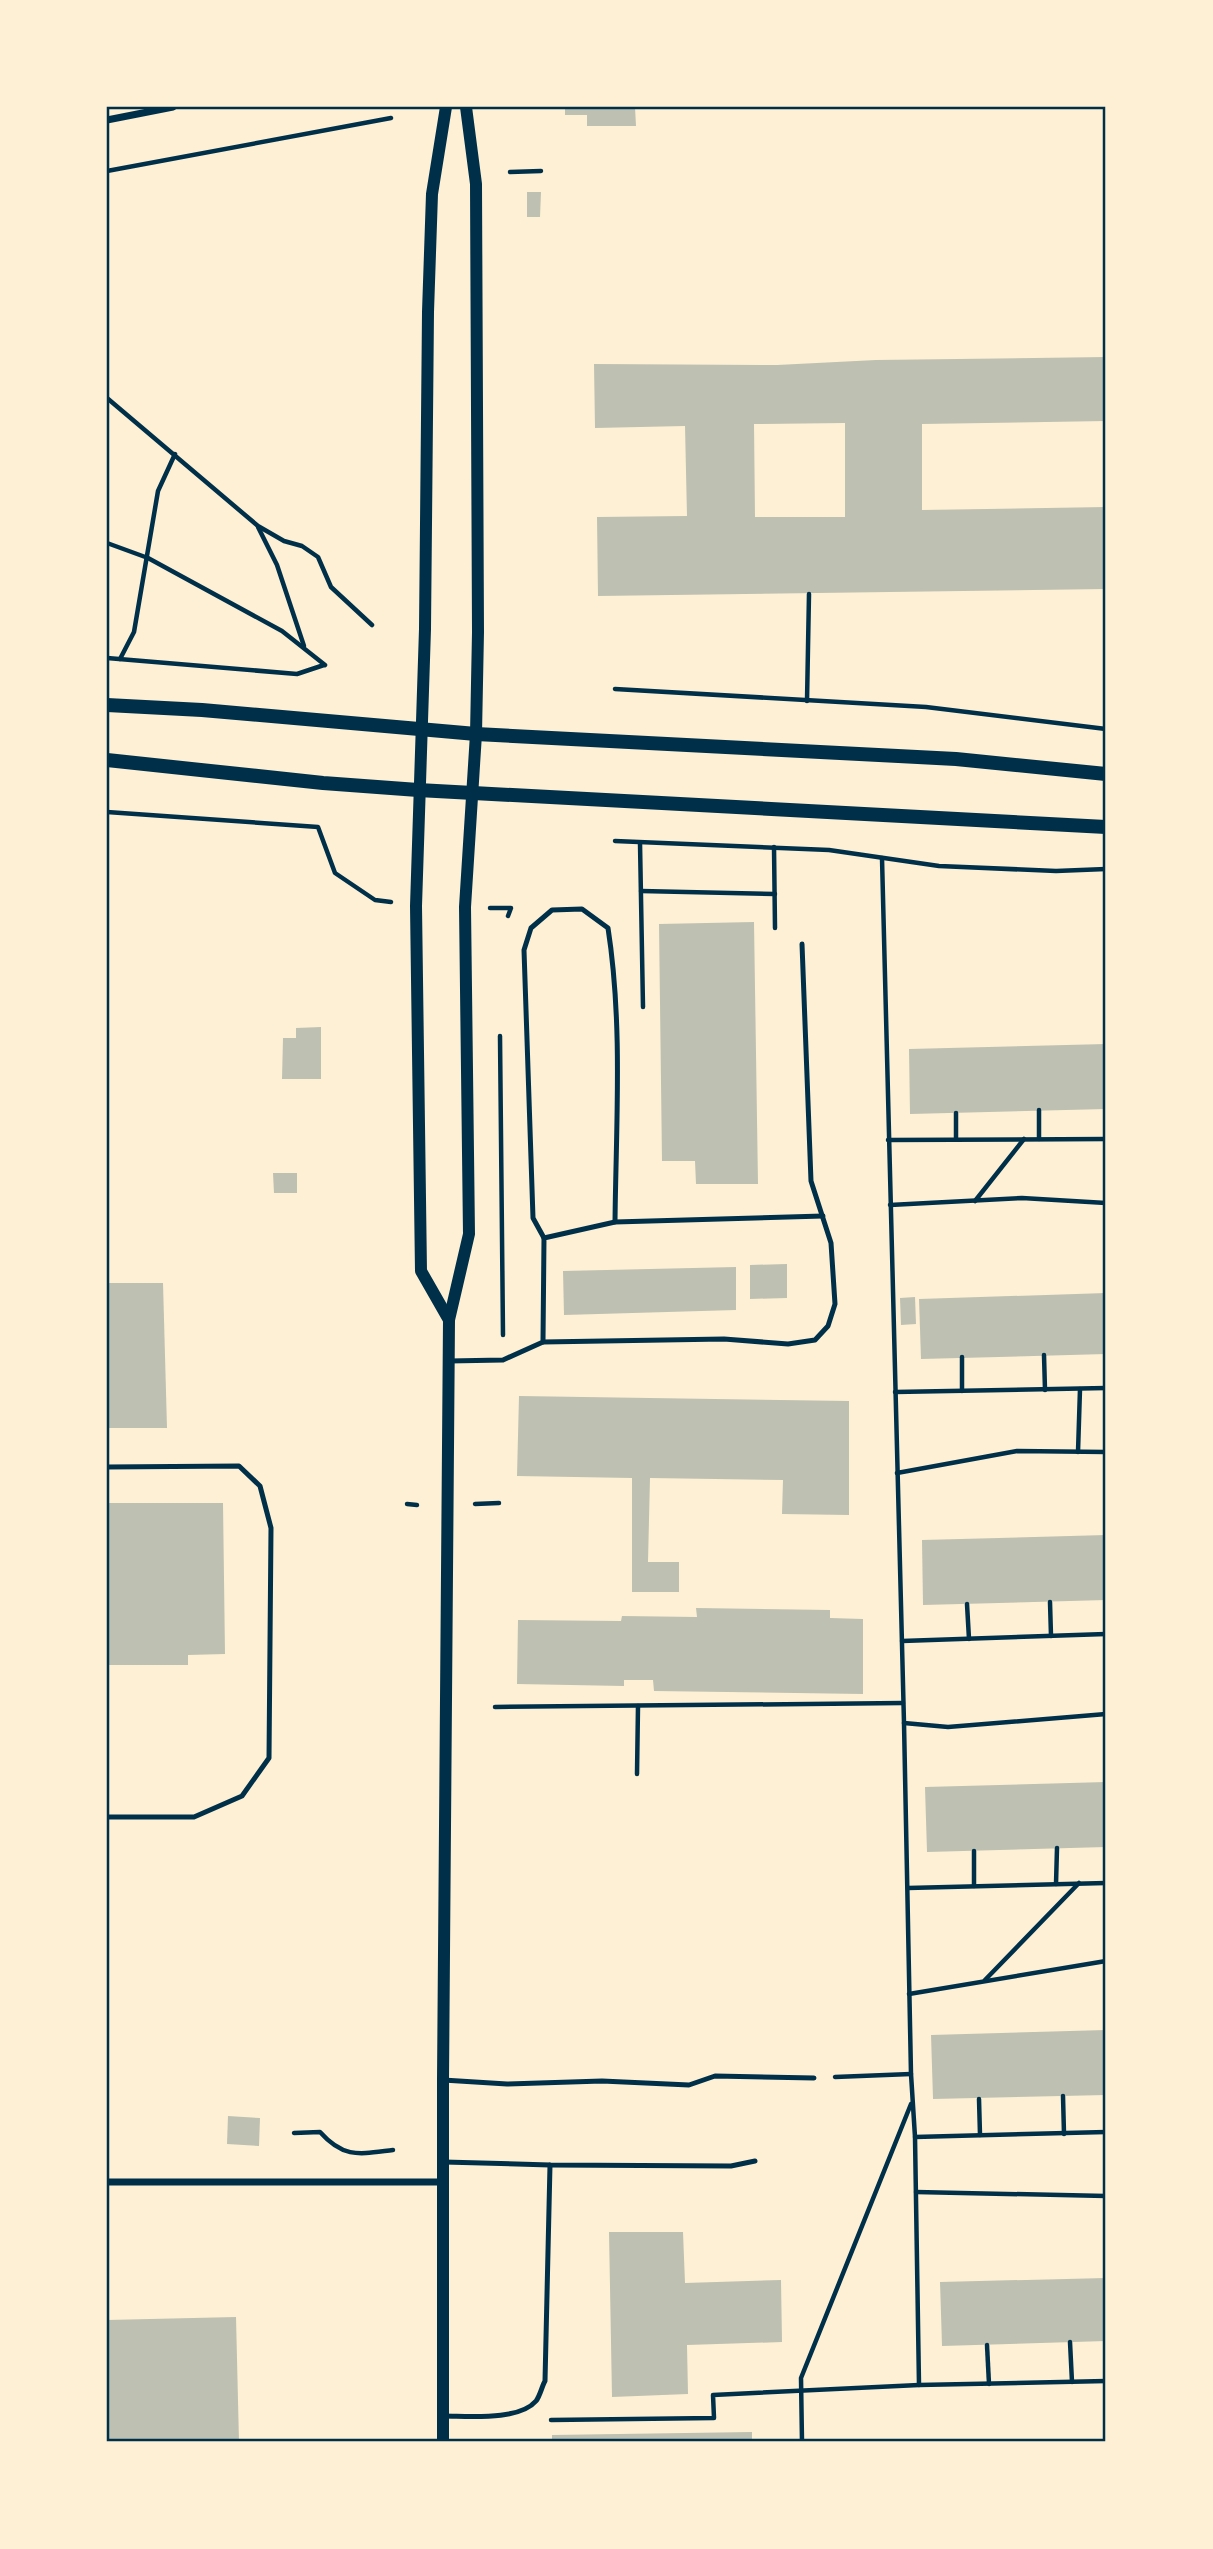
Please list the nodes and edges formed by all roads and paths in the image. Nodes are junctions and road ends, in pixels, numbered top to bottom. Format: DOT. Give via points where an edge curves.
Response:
graph roads {
  1 [pos="173,107"];
  2 [pos="446,107"];
  3 [pos="466,107"];
  4 [pos="391,118"];
  5 [pos="107,120"];
  6 [pos="107,170"];
  7 [pos="541,170"];
  8 [pos="510,172"];
  9 [pos="107,398"];
  10 [pos="175,454"];
  11 [pos="258,526"];
  12 [pos="107,543"];
  13 [pos="148,558"];
  14 [pos="809,594"];
  15 [pos="372,625"];
  16 [pos="304,648"];
  17 [pos="107,658"];
  18 [pos="120,659"];
  19 [pos="615,689"];
  20 [pos="807,701"];
  21 [pos="107,705"];
  22 [pos="1106,729"];
  23 [pos="422,730"];
  24 [pos="476,734"];
  25 [pos="107,760"];
  26 [pos="1106,774"];
  27 [pos="418,790"];
  28 [pos="473,794"];
  29 [pos="107,812"];
  30 [pos="1106,827"];
  31 [pos="615,841"];
  32 [pos="640,843"];
  33 [pos="774,847"];
  34 [pos="881,858"];
  35 [pos="1106,869"];
  36 [pos="641,891"];
  37 [pos="775,894"];
  38 [pos="416,906"];
  39 [pos="465,908"];
  40 [pos="508,919"];
  41 [pos="775,928"];
  42 [pos="802,944"];
  43 [pos="617,1030"];
  44 [pos="500,1032"];
  45 [pos="1039,1110"];
  46 [pos="956,1113"];
  47 [pos="956,1139"];
  48 [pos="1024,1139"];
  49 [pos="1039,1139"];
  50 [pos="1106,1139"];
  51 [pos="888,1140"];
  52 [pos="975,1201"];
  53 [pos="1106,1203"];
  54 [pos="890,1205"];
  55 [pos="824,1216"];
  56 [pos="615,1222"];
  57 [pos="544,1238"];
  58 [pos="449,1320"];
  59 [pos="543,1342"];
  60 [pos="1044,1355"];
  61 [pos="962,1357"];
  62 [pos="503,1360"];
  63 [pos="449,1361"];
  64 [pos="1080,1388"];
  65 [pos="1106,1388"];
  66 [pos="1045,1390"];
  67 [pos="962,1391"];
  68 [pos="895,1392"];
  69 [pos="1078,1452"];
  70 [pos="1106,1452"];
  71 [pos="107,1467"];
  72 [pos="897,1473"];
  73 [pos="499,1503"];
  74 [pos="407,1504"];
  75 [pos="475,1504"];
  76 [pos="417,1505"];
  77 [pos="1050,1602"];
  78 [pos="967,1604"];
  79 [pos="1106,1634"];
  80 [pos="1051,1636"];
  81 [pos="969,1639"];
  82 [pos="902,1641"];
  83 [pos="904,1703"];
  84 [pos="638,1706"];
  85 [pos="495,1707"];
  86 [pos="1106,1714"];
  87 [pos="904,1723"];
  88 [pos="637,1774"];
  89 [pos="107,1817"];
  90 [pos="1057,1848"];
  91 [pos="974,1851"];
  92 [pos="1106,1882"];
  93 [pos="1079,1883"];
  94 [pos="1056,1884"];
  95 [pos="974,1886"];
  96 [pos="908,1888"];
  97 [pos="1106,1961"];
  98 [pos="984,1980"];
  99 [pos="909,1994"];
  100 [pos="911,2074"];
  101 [pos="814,2078"];
  102 [pos="443,2080"];
  103 [pos="1063,2096"];
  104 [pos="979,2098"];
  105 [pos="912,2100"];
  106 [pos="294,2133"];
  107 [pos="1106,2133"];
  108 [pos="1064,2134"];
  109 [pos="980,2135"];
  110 [pos="915,2137"];
  111 [pos="393,2150"];
  112 [pos="755,2161"];
  113 [pos="443,2162"];
  114 [pos="550,2165"];
  115 [pos="107,2182"];
  116 [pos="443,2182"];
  117 [pos="916,2192"];
  118 [pos="1106,2196"];
  119 [pos="1070,2342"];
  120 [pos="987,2345"];
  121 [pos="1106,2381"];
  122 [pos="1072,2382"];
  123 [pos="989,2384"];
  124 [pos="919,2385"];
  125 [pos="800,2390"];
  126 [pos="443,2416"];
  127 [pos="543,2421"];
  128 [pos="443,2442"];
  129 [pos="802,2442"];
  1 -- 5 [label="street"];
  2 -- 23 [label="street" via="432,194"];
  3 -- 24 [label="street" via="476,184"];
  4 -- 6 [label="path"];
  7 -- 8 [label="path"];
  9 -- 10 [label="path"];
  10 -- 11 [label="path"];
  10 -- 13 [label="path" via="158,491"];
  11 -- 15 [label="path" via="318,558 331,587"];
  11 -- 16 [label="path" via="277,565"];
  12 -- 13 [label="path"];
  13 -- 16 [label="path" via="282,631"];
  13 -- 18 [label="path" via="134,632"];
  14 -- 20 [label="path"];
  16 -- 18 [label="path" via="325,665 297,674"];
  17 -- 18 [label="path"];
  19 -- 20 [label="path"];
  20 -- 22 [label="path" via="926,707"];
  21 -- 23 [label="main road"];
  23 -- 24 [label="main road"];
  23 -- 27 [label="street"];
  24 -- 26 [label="main road" via="956,759"];
  24 -- 28 [label="street"];
  25 -- 27 [label="main road"];
  27 -- 28 [label="main road"];
  27 -- 38 [label="street"];
  28 -- 30 [label="main road"];
  28 -- 39 [label="street"];
  29 -- 38 [label="path" via="318,827 335,873 374,900"];
  31 -- 32 [label="path"];
  32 -- 33 [label="path"];
  32 -- 36 [label="path"];
  33 -- 34 [label="path"];
  33 -- 37 [label="path"];
  34 -- 35 [label="path" via="939,866"];
  34 -- 51 [label="path"];
  36 -- 37 [label="path"];
  36 -- 43 [label="path" via="643,1029"];
  37 -- 41 [label="path"];
  38 -- 58 [label="street" via="421,1271"];
  39 -- 40 [label="path" via="511,908"];
  39 -- 58 [label="street" via="469,1234"];
  42 -- 55 [label="lane" via="811,1181"];
  43 -- 56 [label="lane"];
  43 -- 57 [label="lane" via="608,928 582,909 552,910 531,928 524,950 533,1218"];
  44 -- 62 [label="path"];
  45 -- 49 [label="path"];
  46 -- 47 [label="path"];
  47 -- 48 [label="path"];
  47 -- 51 [label="path"];
  48 -- 49 [label="path"];
  48 -- 52 [label="path"];
  49 -- 50 [label="path"];
  51 -- 54 [label="path"];
  52 -- 53 [label="path" via="1022,1198"];
  52 -- 54 [label="path"];
  54 -- 68 [label="path"];
  55 -- 56 [label="lane"];
  55 -- 59 [label="lane" via="831,1243 835,1304 828,1326 815,1339 788,1345 724,1339"];
  56 -- 57 [label="lane"];
  57 -- 59 [label="lane"];
  58 -- 63 [label="street"];
  59 -- 62 [label="lane"];
  60 -- 66 [label="path"];
  61 -- 67 [label="path"];
  62 -- 63 [label="lane"];
  63 -- 102 [label="street"];
  64 -- 65 [label="path"];
  64 -- 66 [label="path"];
  64 -- 69 [label="path"];
  66 -- 67 [label="path"];
  67 -- 68 [label="path"];
  68 -- 72 [label="path"];
  69 -- 70 [label="path"];
  69 -- 72 [label="path" via="1017,1451"];
  71 -- 89 [label="lane" via="239,1466 260,1486 271,1528 269,1758 242,1796 194,1817"];
  72 -- 82 [label="path"];
  73 -- 75 [label="path"];
  74 -- 76 [label="path"];
  77 -- 80 [label="path"];
  78 -- 81 [label="path"];
  79 -- 80 [label="path"];
  80 -- 81 [label="path"];
  81 -- 82 [label="path"];
  82 -- 83 [label="path"];
  83 -- 84 [label="path"];
  83 -- 87 [label="path"];
  84 -- 85 [label="path"];
  84 -- 88 [label="path"];
  86 -- 87 [label="path" via="948,1727"];
  87 -- 96 [label="path"];
  90 -- 94 [label="path"];
  91 -- 95 [label="path"];
  92 -- 93 [label="path"];
  93 -- 94 [label="path"];
  93 -- 98 [label="path"];
  94 -- 95 [label="path"];
  95 -- 96 [label="path"];
  96 -- 99 [label="path"];
  97 -- 98 [label="path"];
  98 -- 99 [label="path"];
  99 -- 100 [label="path"];
  100 -- 101 [label="path"];
  100 -- 105 [label="path"];
  101 -- 102 [label="lane" via="715,2076 689,2085"];
  102 -- 113 [label="street"];
  103 -- 108 [label="path"];
  104 -- 109 [label="path"];
  105 -- 110 [label="path"];
  105 -- 125 [label="path"];
  106 -- 111 [label="path" via="320,2132 332,2146 354,2154"];
  107 -- 108 [label="path"];
  108 -- 109 [label="path"];
  109 -- 110 [label="path"];
  110 -- 117 [label="path"];
  112 -- 114 [label="lane" via="731,2166"];
  113 -- 114 [label="lane"];
  113 -- 116 [label="street"];
  114 -- 126 [label="lane" via="545,2381 536,2401 519,2412"];
  115 -- 116 [label="street"];
  116 -- 126 [label="street"];
  117 -- 118 [label="path"];
  117 -- 124 [label="path"];
  119 -- 122 [label="path"];
  120 -- 123 [label="path"];
  121 -- 122 [label="path"];
  122 -- 123 [label="path"];
  123 -- 124 [label="path"];
  124 -- 125 [label="path"];
  125 -- 127 [label="path" via="713,2395 713,2418"];
  125 -- 129 [label="path"];
  126 -- 128 [label="street"];
}
